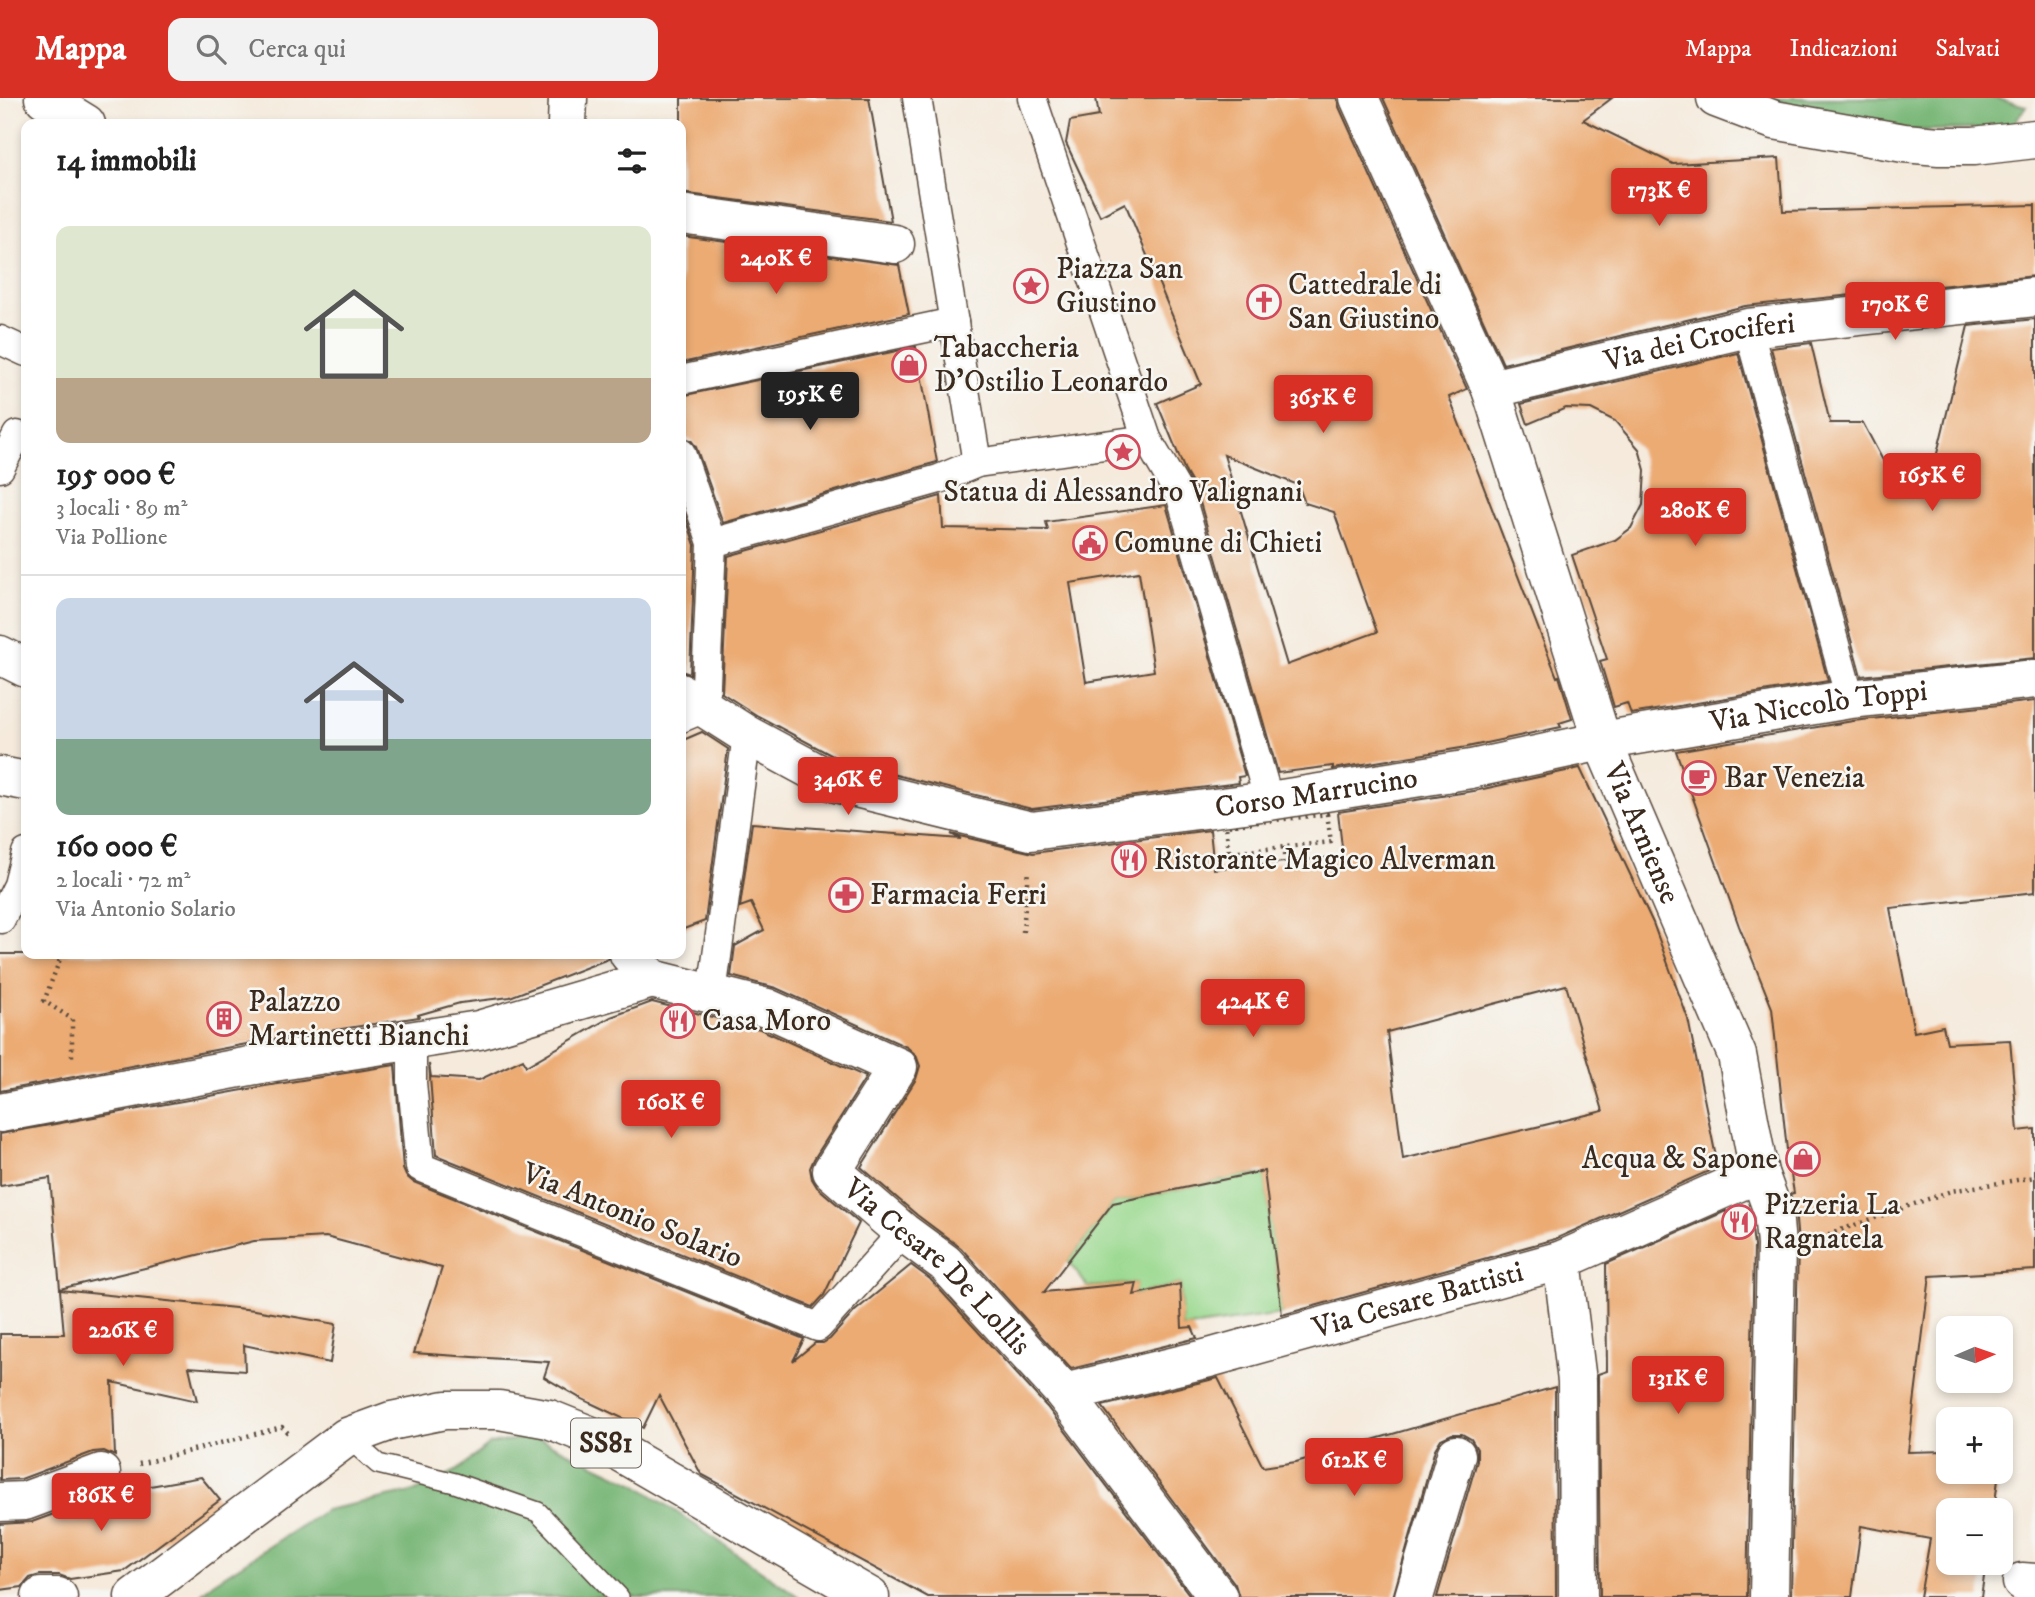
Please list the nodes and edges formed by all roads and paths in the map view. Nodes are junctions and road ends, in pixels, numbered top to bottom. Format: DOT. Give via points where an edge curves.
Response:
graph roads {
  1 [pos="44,98"];
  2 [pos="568,98"];
  3 [pos="917,98"];
  4 [pos="1032,98"];
  5 [pos="1359,98"];
  6 [pos="1728,101"];
  7 [pos="78,119"];
  8 [pos="567,119"];
  9 [pos="2035,139"];
  10 [pos="686,215"];
  11 [pos="895,244"];
  12 [pos="942,249"];
  13 [pos="2035,297"];
  14 [pos="954,322"];
  15 [pos="1748,328"];
  16 [pos="0,340"];
  17 [pos="21,350"];
  18 [pos="686,379"];
  19 [pos="1491,389"];
  20 [pos="17,435"];
  21 [pos="1147,439"];
  22 [pos="977,463"];
  23 [pos="0,468"];
  24 [pos="686,468"];
  25 [pos="712,543"];
  26 [pos="0,655"];
  27 [pos="21,666"];
  28 [pos="2035,679"];
  29 [pos="1850,699"];
  30 [pos="689,706"];
  31 [pos="747,734"];
  32 [pos="1602,741"];
  33 [pos="0,776"];
  34 [pos="21,782"];
  35 [pos="1269,801"];
  36 [pos="1031,831"];
  37 [pos="1321,843"];
  38 [pos="1283,847"];
  39 [pos="1239,852"];
  40 [pos="21,862"];
  41 [pos="1285,862"];
  42 [pos="9,884"];
  43 [pos="1,919"];
  44 [pos="1023,932"];
  45 [pos="60,959"];
  46 [pos="641,966"];
  47 [pos="712,993"];
  48 [pos="412,1041"];
  49 [pos="72,1100"];
  50 [pos="0,1113"];
  51 [pos="1759,1173"];
  52 [pos="2035,1177"];
  53 [pos="903,1232"];
  54 [pos="1776,1245"];
  55 [pos="1562,1260"];
  56 [pos="1064,1393"];
  57 [pos="347,1437"];
  58 [pos="1455,1455"];
  59 [pos="316,1461"];
  60 [pos="101,1473"];
  61 [pos="0,1502"];
  62 [pos="856,1591"];
  63 [pos="41,1597"];
  64 [pos="58,1597"];
  65 [pos="134,1597"];
  66 [pos="619,1597"];
  67 [pos="1218,1597"];
  68 [pos="1414,1597"];
  69 [pos="1578,1597"];
  70 [pos="1769,1597"];
  1 -- 7 [label="street"];
  2 -- 8 [label="street"];
  3 -- 12 [label="street"];
  4 -- 21 [label="street"];
  5 -- 19 [label="street, Via Arniense"];
  6 -- 9 [label="street" via="1774,120 1904,144 1974,146"];
  10 -- 11 [label="street"];
  11 -- 12 [label="street"];
  12 -- 14 [label="street"];
  13 -- 15 [label="street, Via dei Crociferi"];
  14 -- 18 [label="street"];
  14 -- 22 [label="street"];
  15 -- 19 [label="street, Via dei Crociferi"];
  15 -- 29 [label="street"];
  16 -- 17 [label="street"];
  19 -- 32 [label="street, Via Arniense"];
  20 -- 23 [label="street"];
  21 -- 22 [label="street"];
  21 -- 35 [label="street" via="1181,497"];
  22 -- 25 [label="street" via="939,479"];
  24 -- 25 [label="street"];
  25 -- 30 [label="street"];
  26 -- 27 [label="street"];
  28 -- 29 [label="street, Via Niccolò Toppi"];
  29 -- 32 [label="street, Via Niccolò Toppi"];
  30 -- 31 [label="street, Corso Marrucino"];
  31 -- 36 [label="street, Corso Marrucino" via="836,783"];
  31 -- 47 [label="street"];
  32 -- 35 [label="street, Corso Marrucino" via="1471,769"];
  32 -- 51 [label="street, Via Arniense" via="1737,1055"];
  33 -- 34 [label="street"];
  35 -- 36 [label="street, Corso Marrucino"];
  36 -- 44 [label="path"];
  37 -- 38 [label="path"];
  38 -- 39 [label="path"];
  38 -- 41 [label="path"];
  40 -- 42 [label="street"];
  42 -- 43 [label="street"];
  45 -- 49 [label="path" via="44,1001 72,1019"];
  46 -- 47 [label="street, Via Cesare De Lollis"];
  46 -- 48 [label="street" via="479,1030"];
  47 -- 53 [label="street, Via Cesare De Lollis" via="767,1008 898,1066 832,1171"];
  48 -- 49 [label="street" via="261,1063"];
  48 -- 53 [label="street, Via Antonio Solario" via="420,1167 818,1327"];
  49 -- 50 [label="street"];
  51 -- 54 [label="street, Via Arniense" via="1773,1211"];
  51 -- 55 [label="street, Via Cesare Battisti"];
  52 -- 54 [label="path" via="1951,1191 1821,1238"];
  53 -- 56 [label="street, Via Cesare De Lollis" via="945,1264"];
  54 -- 70 [label="street, Via Arniense"];
  55 -- 56 [label="street, Via Cesare Battisti" via="1209,1358"];
  55 -- 69 [label="street" via="1577,1381"];
  56 -- 67 [label="street, Via Cesare De Lollis"];
  57 -- 59 [label="street, SS81"];
  57 -- 62 [label="street, SS81" via="391,1421 444,1410 499,1410 549,1419 594,1437"];
  57 -- 66 [label="lane" via="378,1464 455,1483 538,1512"];
  58 -- 68 [label="street"];
  59 -- 60 [label="path" via="282,1427"];
  59 -- 65 [label="street, SS81"];
  60 -- 61 [label="street" via="25,1501"];
  63 -- 64 [label="street"];
}
